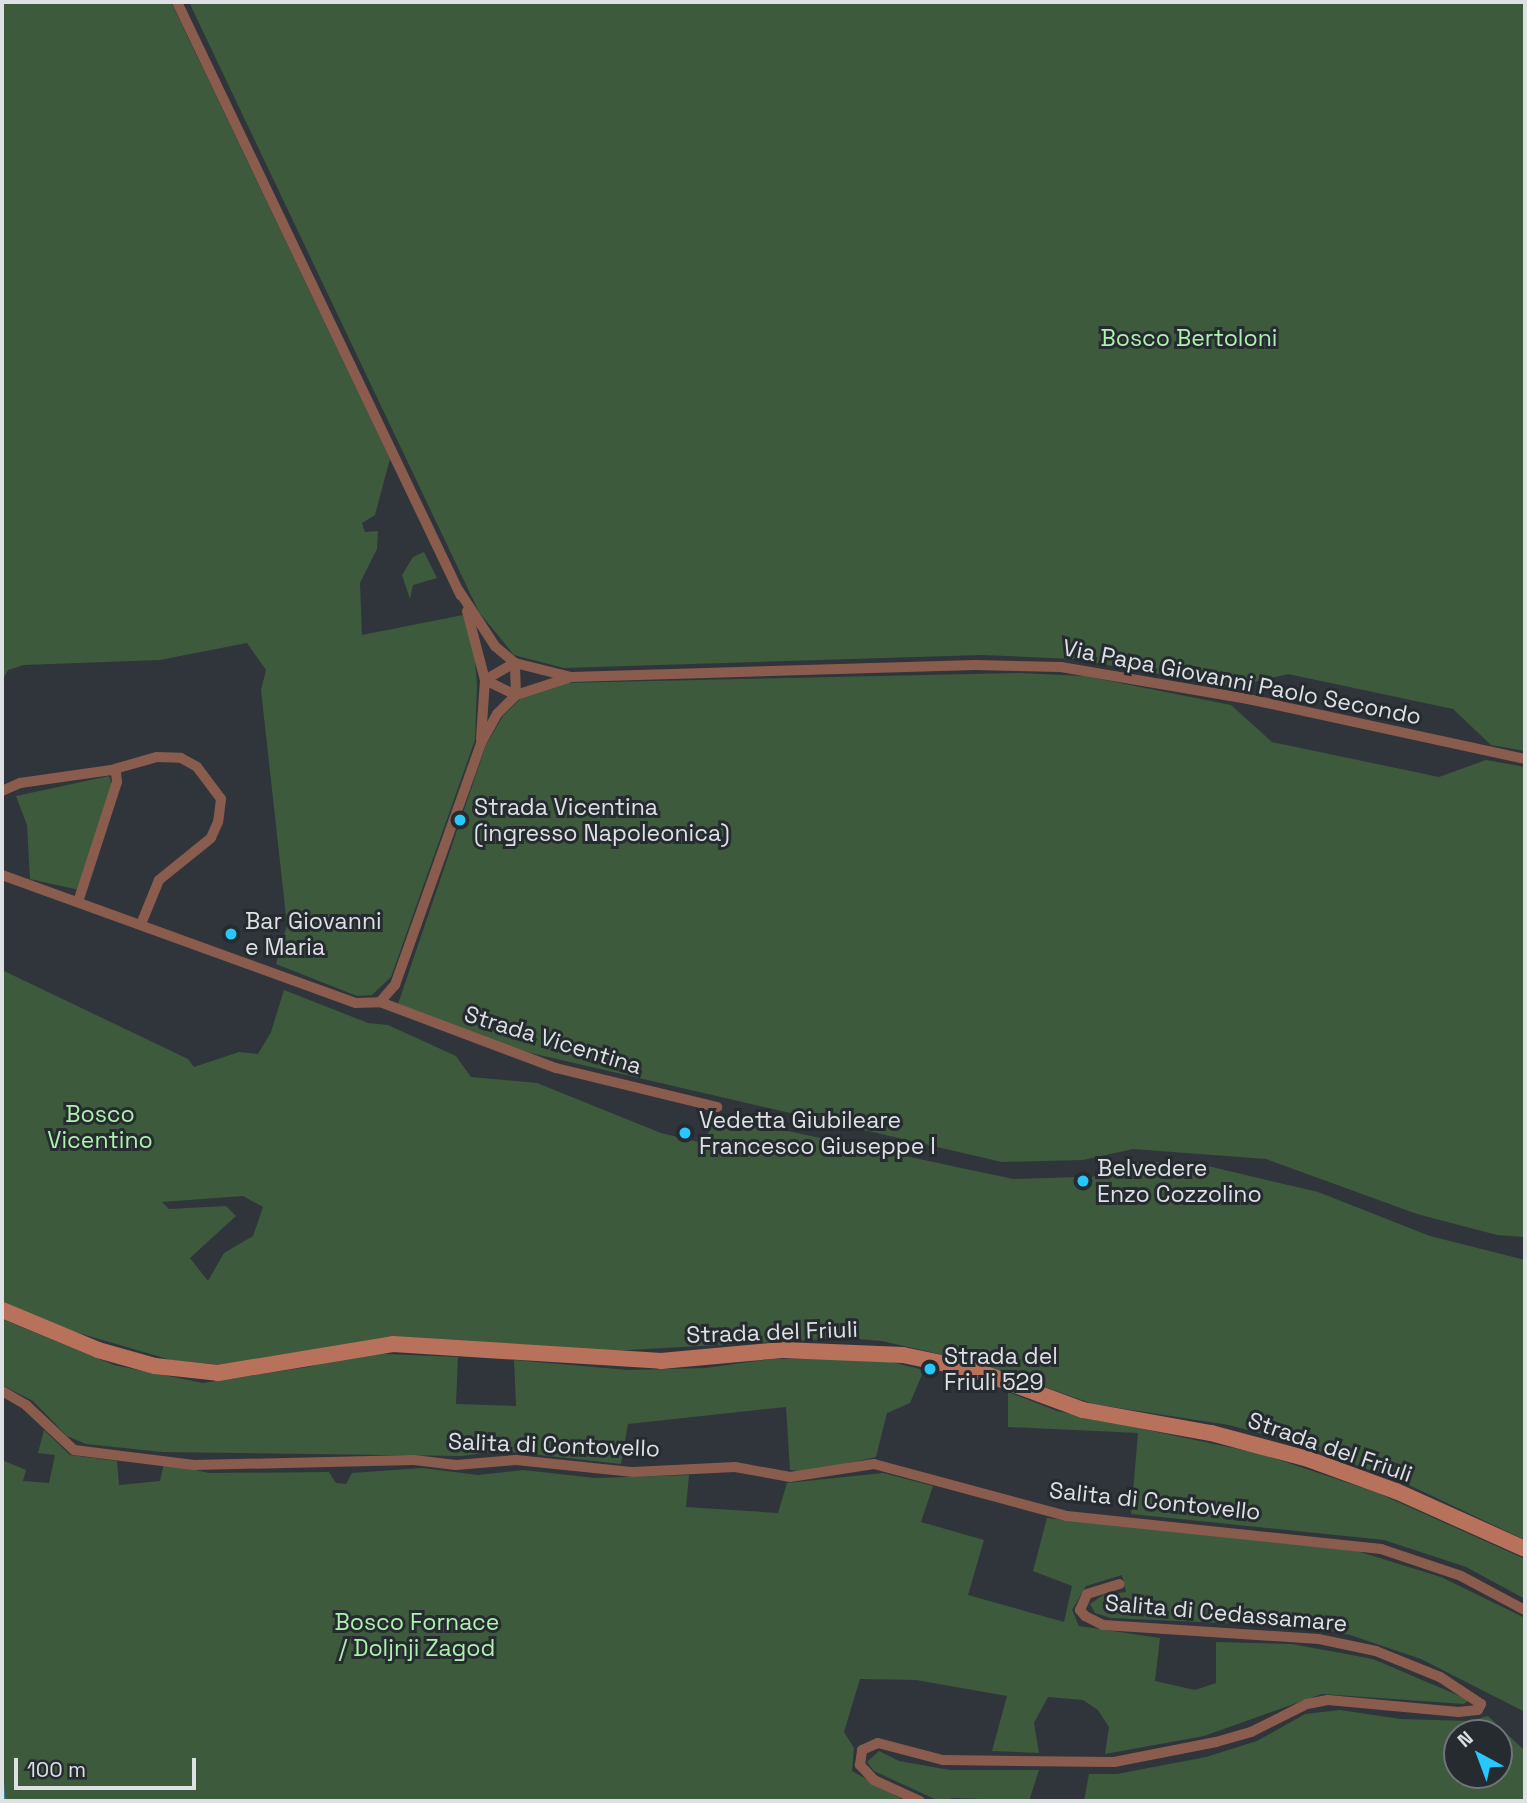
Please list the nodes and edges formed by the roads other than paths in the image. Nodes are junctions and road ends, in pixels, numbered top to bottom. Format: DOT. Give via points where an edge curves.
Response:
graph roads {
  1 [pos="177,2"];
  2 [pos="459,591"];
  3 [pos="515,663"];
  4 [pos="571,677"];
  5 [pos="485,680"];
  6 [pos="516,695"];
  7 [pos="481,743"];
  8 [pos="1525,759"];
  9 [pos="111,769"];
  10 [pos="2,791"];
  11 [pos="2,875"];
  12 [pos="78,902"];
  13 [pos="142,924"];
  14 [pos="380,1002"];
  15 [pos="717,1107"];
  16 [pos="2,1310"];
  17 [pos="2,1391"];
  18 [pos="1525,1549"];
  19 [pos="1119,1584"];
  20 [pos="1525,1609"];
  21 [pos="920,1801"];
  1 -- 2 [label="street"];
  2 -- 3 [label="street" via="495,646"];
  2 -- 5 [label="street" via="476,635"];
  3 -- 4 [label="street, Via Papa Giovanni Paolo Secondo"];
  3 -- 5 [label="street"];
  3 -- 6 [label="street"];
  4 -- 6 [label="street, Via Papa Giovanni Paolo Secondo"];
  4 -- 8 [label="street, Via Papa Giovanni Paolo Secondo" via="975,665 1061,667 1248,699"];
  5 -- 6 [label="street"];
  5 -- 7 [label="street"];
  6 -- 7 [label="street" via="497,714"];
  7 -- 14 [label="street" via="395,985"];
  9 -- 10 [label="street" via="62,774"];
  9 -- 12 [label="street" via="117,782"];
  9 -- 13 [label="street" via="157,757 181,758 203,774 223,807 211,838 159,880"];
  11 -- 12 [label="street, Strada Vicentina"];
  12 -- 13 [label="street, Strada Vicentina"];
  13 -- 14 [label="street, Strada Vicentina" via="356,1003"];
  14 -- 15 [label="street, Strada Vicentina" via="556,1068"];
  16 -- 18 [label="main road, Strada del Friuli" via="98,1350 155,1366 218,1373 393,1344 661,1361 783,1350 903,1354 975,1370 1083,1410 1211,1433 1308,1459 1396,1491"];
  17 -- 20 [label="street, Salita di Contovello" via="26,1405 74,1450 194,1465 414,1460 456,1465 516,1460 633,1472 735,1467 790,1477 874,1464 1067,1516 1381,1549 1461,1576"];
  19 -- 21 [label="street, Salita di Cedassamare" via="1087,1594 1080,1610 1103,1625 1319,1639 1376,1651 1440,1677 1481,1704 1478,1710 1458,1712 1328,1700 1307,1704 1251,1732 1115,1762 943,1760 878,1743 862,1750 860,1765 874,1780"];
}
